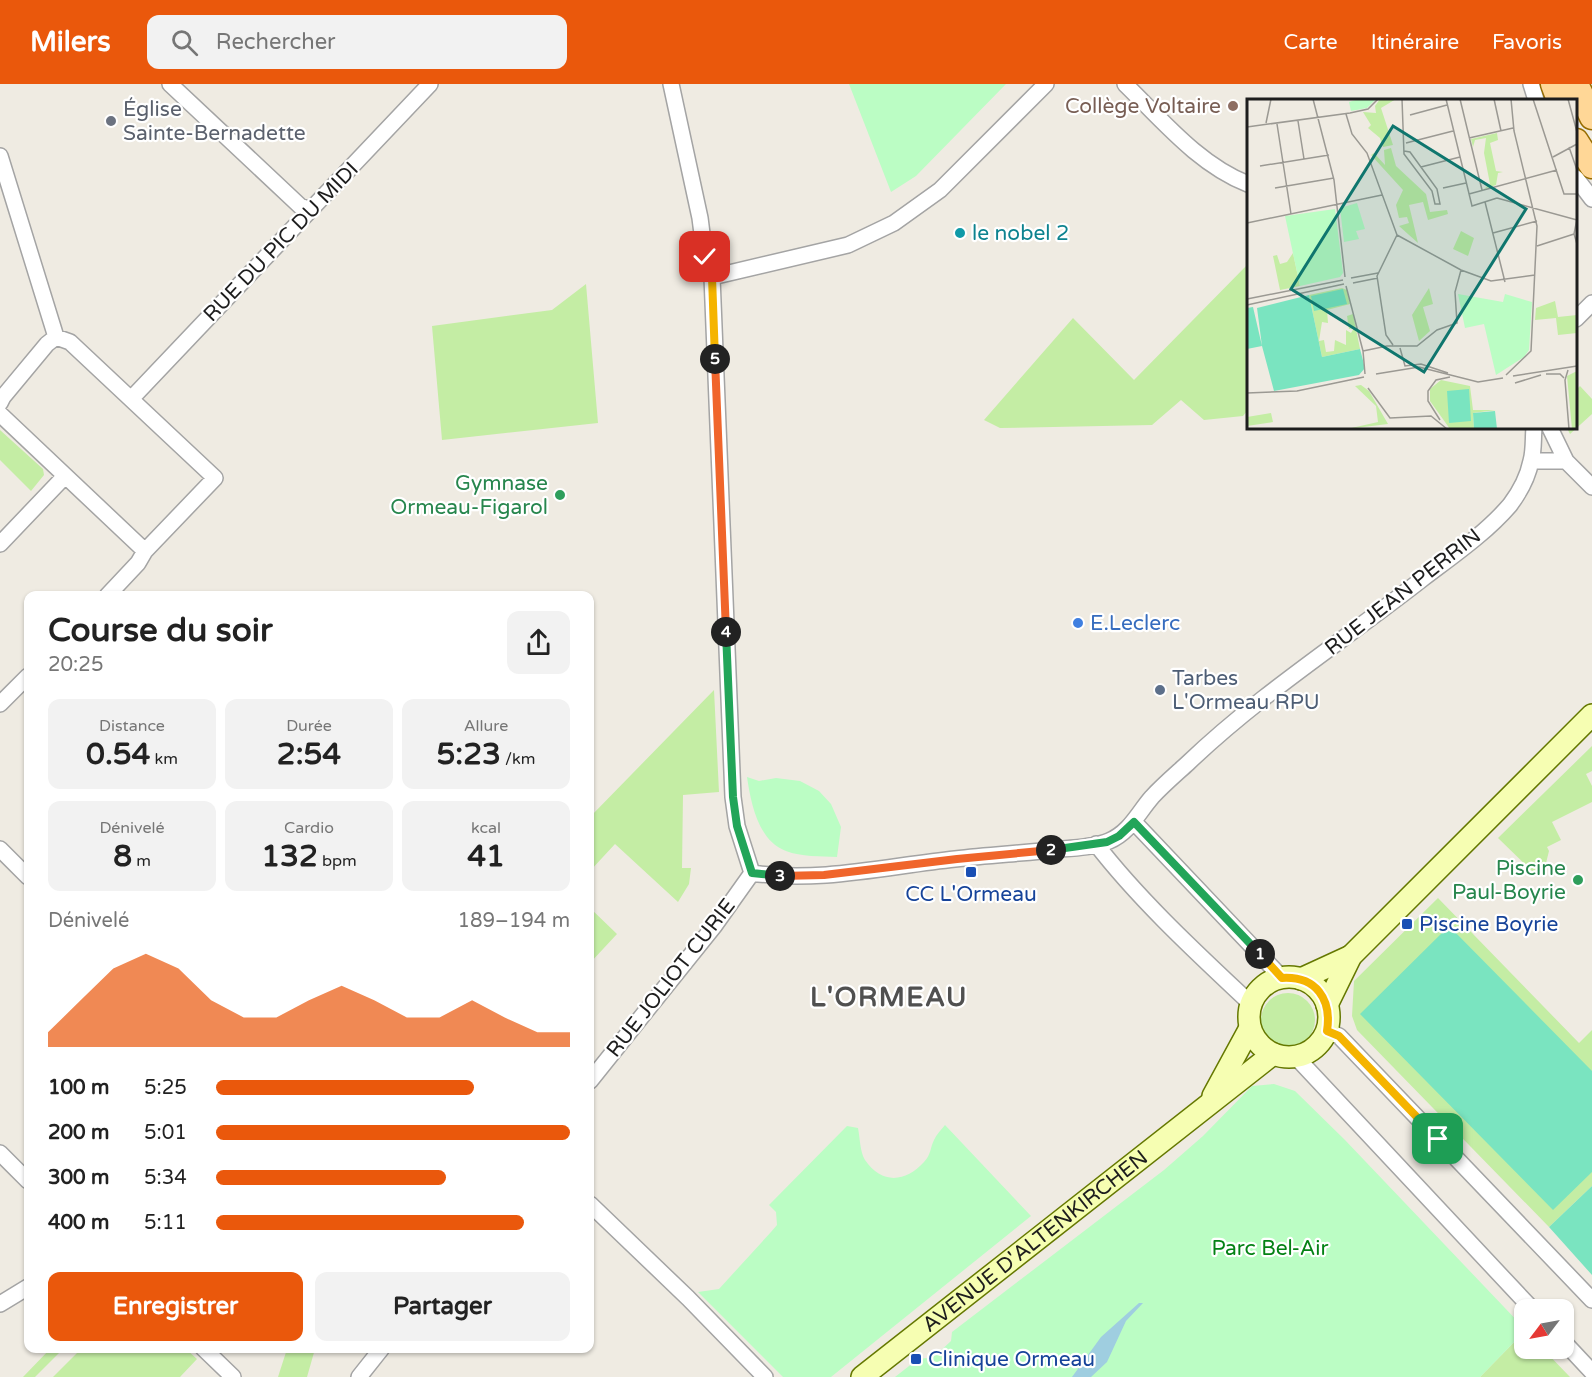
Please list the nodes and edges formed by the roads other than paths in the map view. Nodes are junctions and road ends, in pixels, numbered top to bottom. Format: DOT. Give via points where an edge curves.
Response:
graph roads {
  1 [pos="170,84"];
  2 [pos="430,84"];
  3 [pos="671,84"];
  4 [pos="1046,84"];
  5 [pos="1125,84"];
  6 [pos="1530,84"];
  7 [pos="1553,84"];
  8 [pos="1576,84"];
  9 [pos="1536,99"];
  10 [pos="1559,99"];
  11 [pos="1592,117"];
  12 [pos="1577,144"];
  13 [pos="0,156"];
  14 [pos="1592,166"];
  15 [pos="1577,180"];
  16 [pos="1247,184"];
  17 [pos="1592,199"];
  18 [pos="311,210"];
  19 [pos="712,277"];
  20 [pos="1592,303"];
  21 [pos="1577,317"];
  22 [pos="56,337"];
  23 [pos="131,399"];
  24 [pos="0,404"];
  25 [pos="0,414"];
  26 [pos="1534,429"];
  27 [pos="1550,429"];
  28 [pos="1532,461"];
  29 [pos="1566,461"];
  30 [pos="65,476"];
  31 [pos="1592,487"];
  32 [pos="0,544"];
  33 [pos="145,551"];
  34 [pos="112,591"];
  35 [pos="24,680"];
  36 [pos="0,704"];
  37 [pos="1592,716"];
  38 [pos="1134,822"];
  39 [pos="1096,844"];
  40 [pos="0,849"];
  41 [pos="24,873"];
  42 [pos="752,873"];
  43 [pos="1351,956"];
  44 [pos="1292,978"];
  45 [pos="1251,1004"];
  46 [pos="1327,1005"];
  47 [pos="1250,1028"];
  48 [pos="1327,1031"];
  49 [pos="1273,1054"];
  50 [pos="1296,1057"];
  51 [pos="594,1077"];
  52 [pos="1208,1104"];
  53 [pos="0,1153"];
  54 [pos="24,1177"];
  55 [pos="594,1208"];
  56 [pos="24,1289"];
  57 [pos="1523,1299"];
  58 [pos="1592,1300"];
  59 [pos="0,1304"];
  60 [pos="208,1353"];
  61 [pos="378,1353"];
  62 [pos="1574,1353"];
  63 [pos="1592,1372"];
  64 [pos="233,1377"];
  65 [pos="359,1377"];
  66 [pos="765,1377"];
  67 [pos="862,1377"];
  1 -- 18 [label="street" via="300,206"];
  2 -- 18 [label="street, RUE DU PIC DU MIDI"];
  3 -- 19 [label="street"];
  4 -- 19 [label="street" via="940,190 894,223 848,244"];
  5 -- 16 [label="street" via="1198,154"];
  6 -- 9 [label="street"];
  7 -- 10 [label="main road"];
  8 -- 11 [label="main road"];
  12 -- 14 [label="main road"];
  13 -- 22 [label="street"];
  15 -- 17 [label="street"];
  18 -- 23 [label="street, RUE DU PIC DU MIDI"];
  19 -- 42 [label="street" via="733,797 737,826"];
  20 -- 21 [label="street"];
  22 -- 23 [label="street" via="70,342"];
  22 -- 24 [label="street" via="46,344"];
  23 -- 33 [label="street" via="215,478"];
  25 -- 30 [label="street"];
  26 -- 28 [label="street, RUE JEAN PERRIN"];
  27 -- 29 [label="street"];
  28 -- 29 [label="street"];
  28 -- 38 [label="street, RUE JEAN PERRIN" via="1516,495 1497,518 1382,610 1250,707 1152,797"];
  29 -- 31 [label="street"];
  30 -- 32 [label="street"];
  30 -- 33 [label="street"];
  33 -- 34 [label="street"];
  35 -- 36 [label="street"];
  37 -- 43 [label="street"];
  38 -- 39 [label="street, RUE JEAN PERRIN" via="1119,836"];
  38 -- 44 [label="street"];
  39 -- 42 [label="street, RUE JEAN PERRIN" via="824,875"];
  39 -- 45 [label="street" via="1192,949"];
  40 -- 41 [label="street"];
  42 -- 51 [label="street, RUE JOLIOT CURIE"];
  43 -- 44 [label="street"];
  43 -- 46 [label="street"];
  44 -- 45 [label="street" via="1263,987"];
  44 -- 46 [label="street" via="1313,985"];
  45 -- 47 [label="street"];
  46 -- 48 [label="street"];
  47 -- 49 [label="street" via="1255,1039"];
  47 -- 52 [label="street, AVENUE D'ALTENKIRCHEN"];
  48 -- 50 [label="street" via="1315,1048"];
  48 -- 58 [label="street" via="1339,1036"];
  49 -- 50 [label="street"];
  49 -- 52 [label="street, AVENUE D'ALTENKIRCHEN"];
  50 -- 57 [label="street"];
  52 -- 67 [label="street, AVENUE D'ALTENKIRCHEN"];
  53 -- 54 [label="street"];
  55 -- 66 [label="street"];
  56 -- 59 [label="street"];
  60 -- 64 [label="street"];
  61 -- 65 [label="street"];
  62 -- 63 [label="street"];
}
